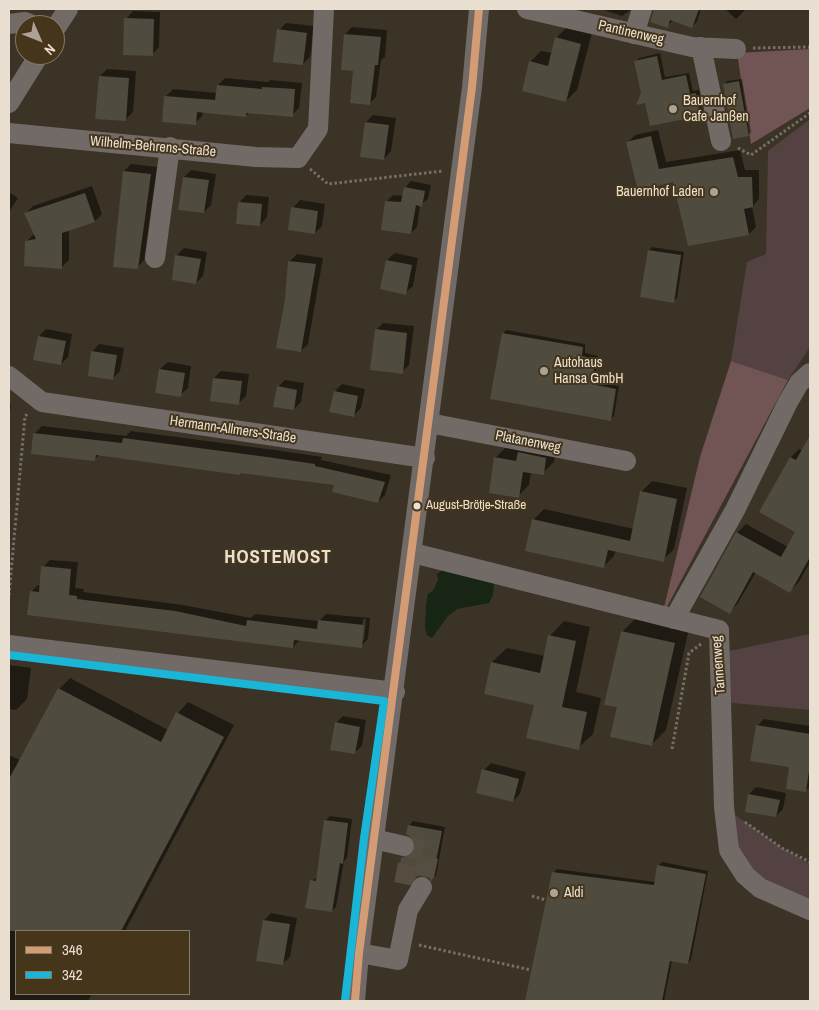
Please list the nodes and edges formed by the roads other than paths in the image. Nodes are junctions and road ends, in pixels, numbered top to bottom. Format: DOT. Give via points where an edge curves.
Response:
graph roads {
  1 [pos="324,9"];
  2 [pos="479,9"];
  3 [pos="527,9"];
  4 [pos="642,9"];
  5 [pos="634,34"];
  6 [pos="701,47"];
  7 [pos="736,49"];
  8 [pos="33,65"];
  9 [pos="9,103"];
  10 [pos="9,133"];
  11 [pos="722,141"];
  12 [pos="170,147"];
  13 [pos="156,258"];
  14 [pos="810,373"];
  15 [pos="9,376"];
  16 [pos="429,423"];
  17 [pos="425,458"];
  18 [pos="626,461"];
  19 [pos="413,553"];
  20 [pos="674,619"];
  21 [pos="9,645"];
  22 [pos="395,692"];
  23 [pos="374,839"];
  24 [pos="404,846"];
  25 [pos="413,886"];
  26 [pos="810,910"];
  27 [pos="359,953"];
  28 [pos="355,1001"];
  1 -- 12 [label="street, Wilhelm-Behrens-Straße" via="318,129 298,158 256,157"];
  2 -- 16 [label="street"];
  3 -- 5 [label="street, Pantinenweg"];
  4 -- 5 [label="street"];
  5 -- 6 [label="street, Pantinenweg"];
  6 -- 7 [label="street, Pantinenweg"];
  6 -- 11 [label="street"];
  8 -- 9 [label="street"];
  10 -- 12 [label="street, Wilhelm-Behrens-Straße"];
  12 -- 13 [label="street"];
  14 -- 20 [label="street" via="799,383 788,402 735,510"];
  15 -- 17 [label="street, Hermann-Allmers-Straße" via="42,402"];
  16 -- 17 [label="street"];
  16 -- 18 [label="street, Platanenweg"];
  17 -- 19 [label="street"];
  19 -- 20 [label="street, Tannenweg"];
  19 -- 22 [label="street"];
  20 -- 26 [label="street, Tannenweg" via="719,630 724,807 729,850 745,875 760,888"];
  21 -- 22 [label="street"];
  22 -- 23 [label="street"];
  23 -- 24 [label="street"];
  23 -- 27 [label="street"];
  25 -- 27 [label="street" via="398,960"];
  27 -- 28 [label="street"];
}
